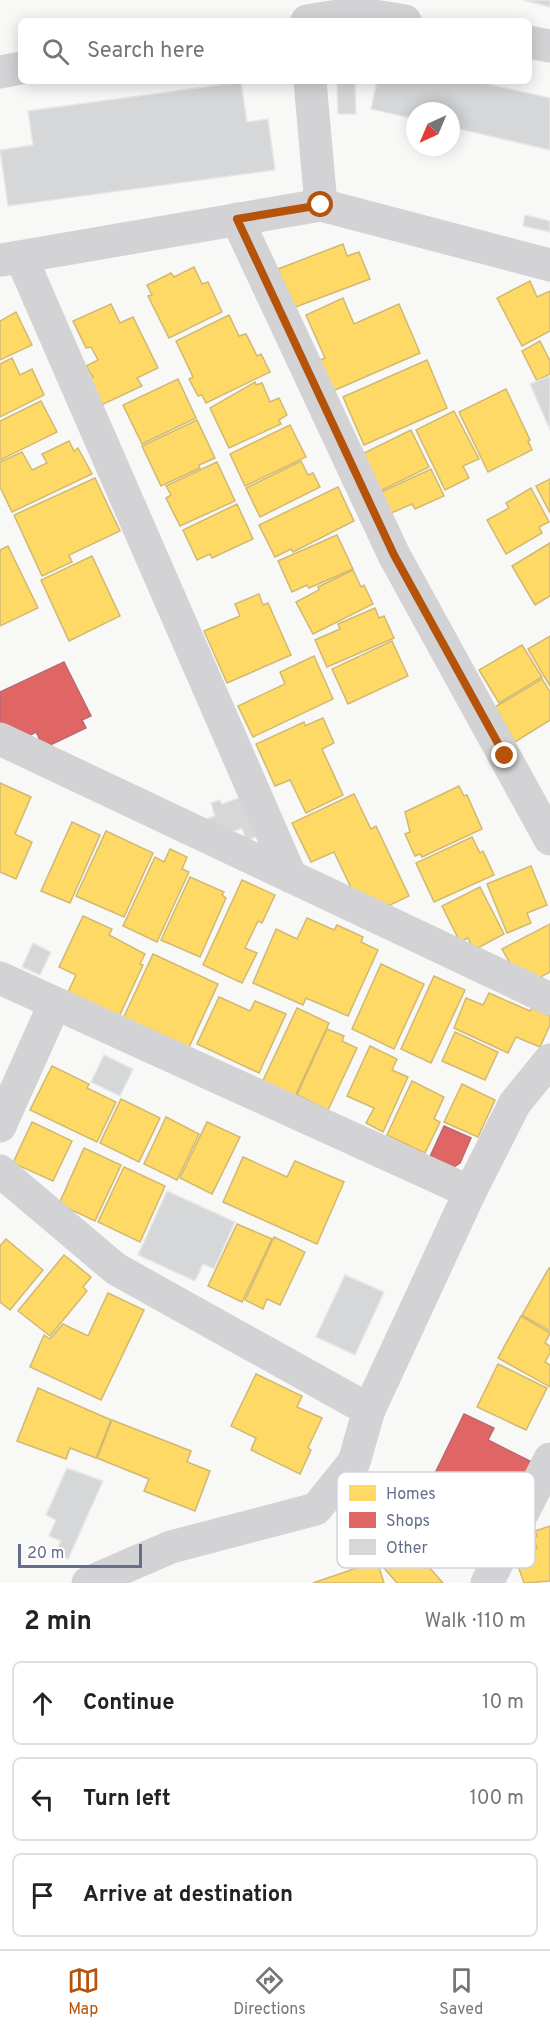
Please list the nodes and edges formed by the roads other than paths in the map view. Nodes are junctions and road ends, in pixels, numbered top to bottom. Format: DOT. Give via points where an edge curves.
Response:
graph roads {
  1 [pos="311,0"];
  2 [pos="307,18"];
  3 [pos="325,18"];
  4 [pos="387,18"];
  5 [pos="532,43"];
  6 [pos="550,46"];
  7 [pos="18,69"];
  8 [pos="0,72"];
  9 [pos="310,84"];
  10 [pos="321,205"];
  11 [pos="237,219"];
  12 [pos="11,258"];
  13 [pos="550,265"];
  14 [pos="0,739"];
  15 [pos="550,839"];
  16 [pos="291,877"];
  17 [pos="0,978"];
  18 [pos="550,999"];
  19 [pos="55,1003"];
  20 [pos="550,1060"];
  21 [pos="0,1126"];
  22 [pos="0,1172"];
  23 [pos="470,1192"];
  24 [pos="369,1410"];
  25 [pos="550,1459"];
  26 [pos="346,1472"];
  27 [pos="337,1483"];
  28 [pos="535,1489"];
  29 [pos="495,1568"];
  30 [pos="88,1583"];
  31 [pos="487,1583"];
  1 -- 2 [label="street"];
  3 -- 4 [label="street" via="356,13"];
  5 -- 6 [label="street"];
  7 -- 8 [label="street"];
  9 -- 10 [label="street"];
  10 -- 11 [label="street"];
  10 -- 13 [label="street"];
  11 -- 12 [label="street"];
  11 -- 15 [label="street" via="394,555"];
  12 -- 16 [label="street"];
  14 -- 16 [label="street"];
  16 -- 18 [label="street"];
  17 -- 19 [label="street"];
  19 -- 21 [label="street"];
  19 -- 23 [label="street"];
  20 -- 23 [label="street" via="515,1103"];
  22 -- 24 [label="street" via="116,1269"];
  23 -- 24 [label="street"];
  24 -- 26 [label="street" via="354,1462"];
  25 -- 28 [label="street"];
  27 -- 30 [label="street" via="316,1509 171,1547"];
  29 -- 31 [label="street"];
}
